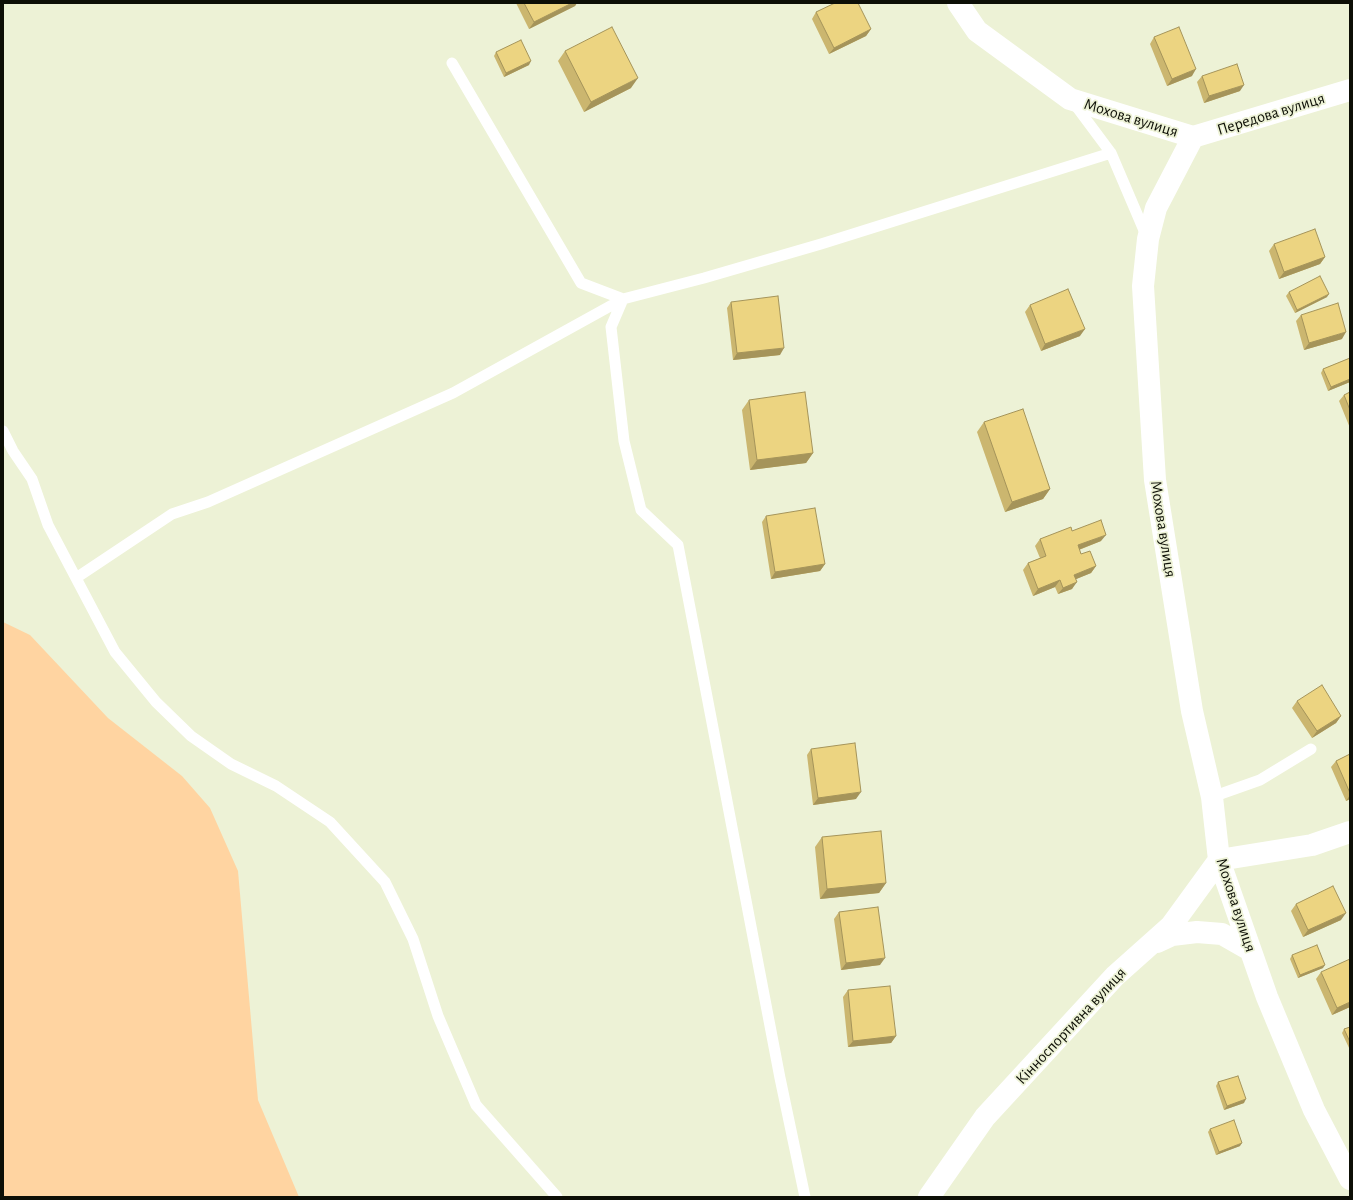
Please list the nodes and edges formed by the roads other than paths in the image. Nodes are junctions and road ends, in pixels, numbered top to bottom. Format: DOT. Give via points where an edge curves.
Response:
graph roads {
  1 [pos="958,3"];
  2 [pos="452,63"];
  3 [pos="1350,90"];
  4 [pos="1070,99"];
  5 [pos="1193,137"];
  6 [pos="1111,153"];
  7 [pos="1148,239"];
  8 [pos="623,299"];
  9 [pos="3,431"];
  10 [pos="76,578"];
  11 [pos="1311,748"];
  12 [pos="1212,797"];
  13 [pos="1350,832"];
  14 [pos="1219,860"];
  15 [pos="1150,944"];
  16 [pos="1250,950"];
  17 [pos="1350,1179"];
  18 [pos="557,1197"];
  19 [pos="805,1197"];
  20 [pos="929,1197"];
  1 -- 4 [label="street, Мохова вулиця" via="976,31"];
  2 -- 8 [label="lane" via="581,283"];
  3 -- 5 [label="street, Передова вулиця"];
  4 -- 5 [label="street, Мохова вулиця"];
  4 -- 6 [label="lane"];
  5 -- 7 [label="street, Мохова вулиця" via="1156,208"];
  6 -- 7 [label="lane"];
  6 -- 8 [label="lane" via="821,244"];
  7 -- 12 [label="street, Мохова вулиця" via="1143,286 1155,480 1192,712"];
  8 -- 10 [label="lane" via="453,393 208,502 172,514"];
  8 -- 19 [label="lane" via="611,327 624,441 641,510 678,545"];
  9 -- 10 [label="lane" via="32,479 48,525"];
  10 -- 18 [label="lane" via="115,652 156,702 191,736 232,764 276,786 330,822 385,882 413,939 438,1016 476,1105"];
  11 -- 12 [label="lane" via="1260,780"];
  12 -- 14 [label="street, Мохова вулиця"];
  13 -- 14 [label="street" via="1312,844"];
  14 -- 15 [label="street, Кінноспортивна вулиця" via="1171,926"];
  14 -- 16 [label="street, Мохова вулиця"];
  15 -- 16 [label="street" via="1172,935 1197,932 1222,934"];
  15 -- 20 [label="street, Кінноспортивна вулиця" via="1115,976 985,1117"];
  16 -- 17 [label="street, Мохова вулиця" via="1314,1110"];
}
